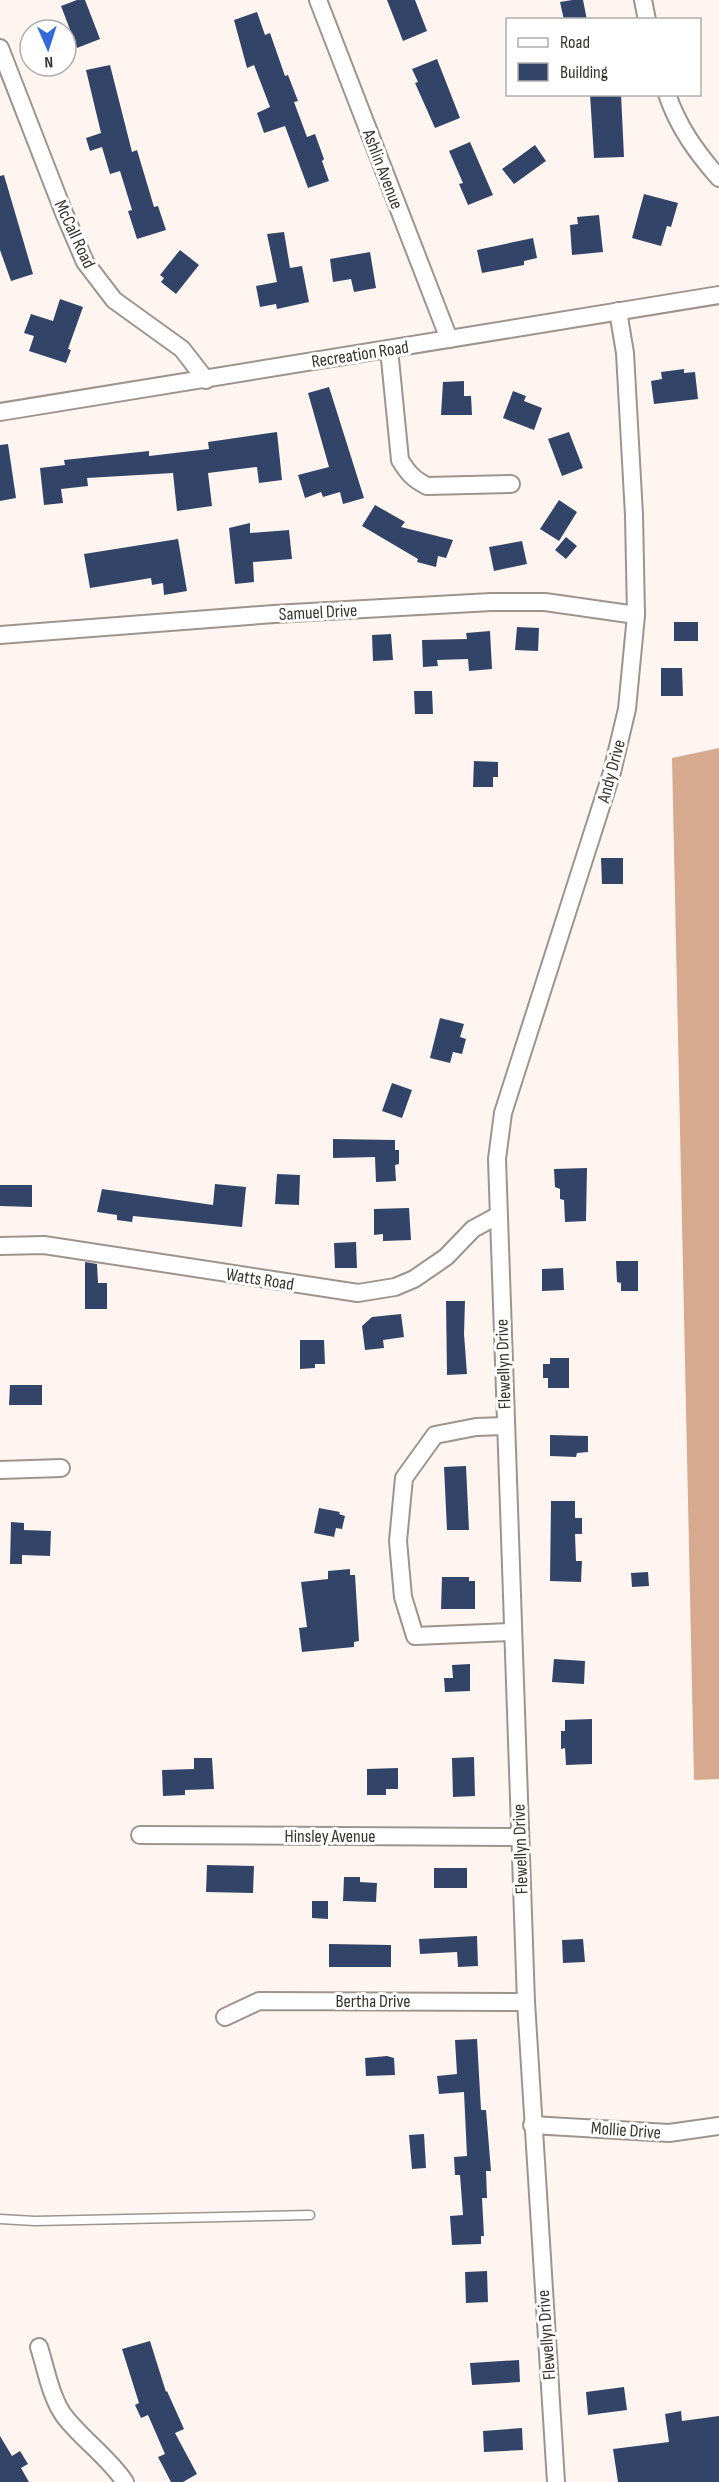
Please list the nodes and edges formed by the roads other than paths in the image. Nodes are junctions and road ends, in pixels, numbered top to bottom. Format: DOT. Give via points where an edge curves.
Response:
graph roads {
  1 [pos="318,0"];
  2 [pos="643,0"];
  3 [pos="647,18"];
  4 [pos="0,48"];
  5 [pos="668,96"];
  6 [pos="719,178"];
  7 [pos="719,295"];
  8 [pos="618,311"];
  9 [pos="449,339"];
  10 [pos="389,349"];
  11 [pos="206,380"];
  12 [pos="0,412"];
  13 [pos="511,484"];
  14 [pos="636,615"];
  15 [pos="0,635"];
  16 [pos="497,1216"];
  17 [pos="0,1246"];
  18 [pos="505,1426"];
  19 [pos="61,1468"];
  20 [pos="0,1470"];
  21 [pos="512,1632"];
  22 [pos="140,1835"];
  23 [pos="520,1837"];
  24 [pos="526,2002"];
  25 [pos="225,2017"];
  26 [pos="532,2125"];
  27 [pos="719,2126"];
  28 [pos="310,2215"];
  29 [pos="0,2219"];
  30 [pos="39,2347"];
  31 [pos="124,2482"];
  32 [pos="556,2482"];
  1 -- 9 [label="street, Ashlin Avenue"];
  2 -- 3 [label="street"];
  4 -- 11 [label="street, McCall Road" via="85,262 114,300 182,349"];
  5 -- 6 [label="street" via="673,114 696,152"];
  7 -- 8 [label="street, Recreation Road"];
  8 -- 9 [label="street, Recreation Road"];
  8 -- 14 [label="street, Andy Drive" via="625,353"];
  9 -- 10 [label="street, Recreation Road"];
  10 -- 11 [label="street, Recreation Road"];
  10 -- 13 [label="street" via="400,460 408,474 427,486"];
  11 -- 12 [label="street, Recreation Road"];
  14 -- 15 [label="street, Samuel Drive" via="545,602 490,602"];
  14 -- 16 [label="street, Andy Drive" via="627,709 612,772 503,1113 497,1159"];
  16 -- 17 [label="street, Watts Road" via="473,1229 446,1257 414,1279 395,1287 358,1293 45,1245"];
  16 -- 18 [label="street, Flewellyn Drive"];
  18 -- 21 [label="street, Flewellyn Drive"];
  18 -- 21 [label="street" via="435,1435 404,1478 398,1541 402,1597 415,1636"];
  19 -- 20 [label="street"];
  21 -- 23 [label="street, Flewellyn Drive"];
  22 -- 23 [label="street, Hinsley Avenue"];
  23 -- 24 [label="street, Flewellyn Drive"];
  24 -- 25 [label="street, Bertha Drive" via="259,2001"];
  24 -- 26 [label="street, Flewellyn Drive"];
  26 -- 27 [label="street, Mollie Drive" via="669,2133"];
  26 -- 32 [label="street, Flewellyn Drive"];
  28 -- 29 [label="lane"];
  30 -- 31 [label="street" via="64,2416 116,2468"];
}
